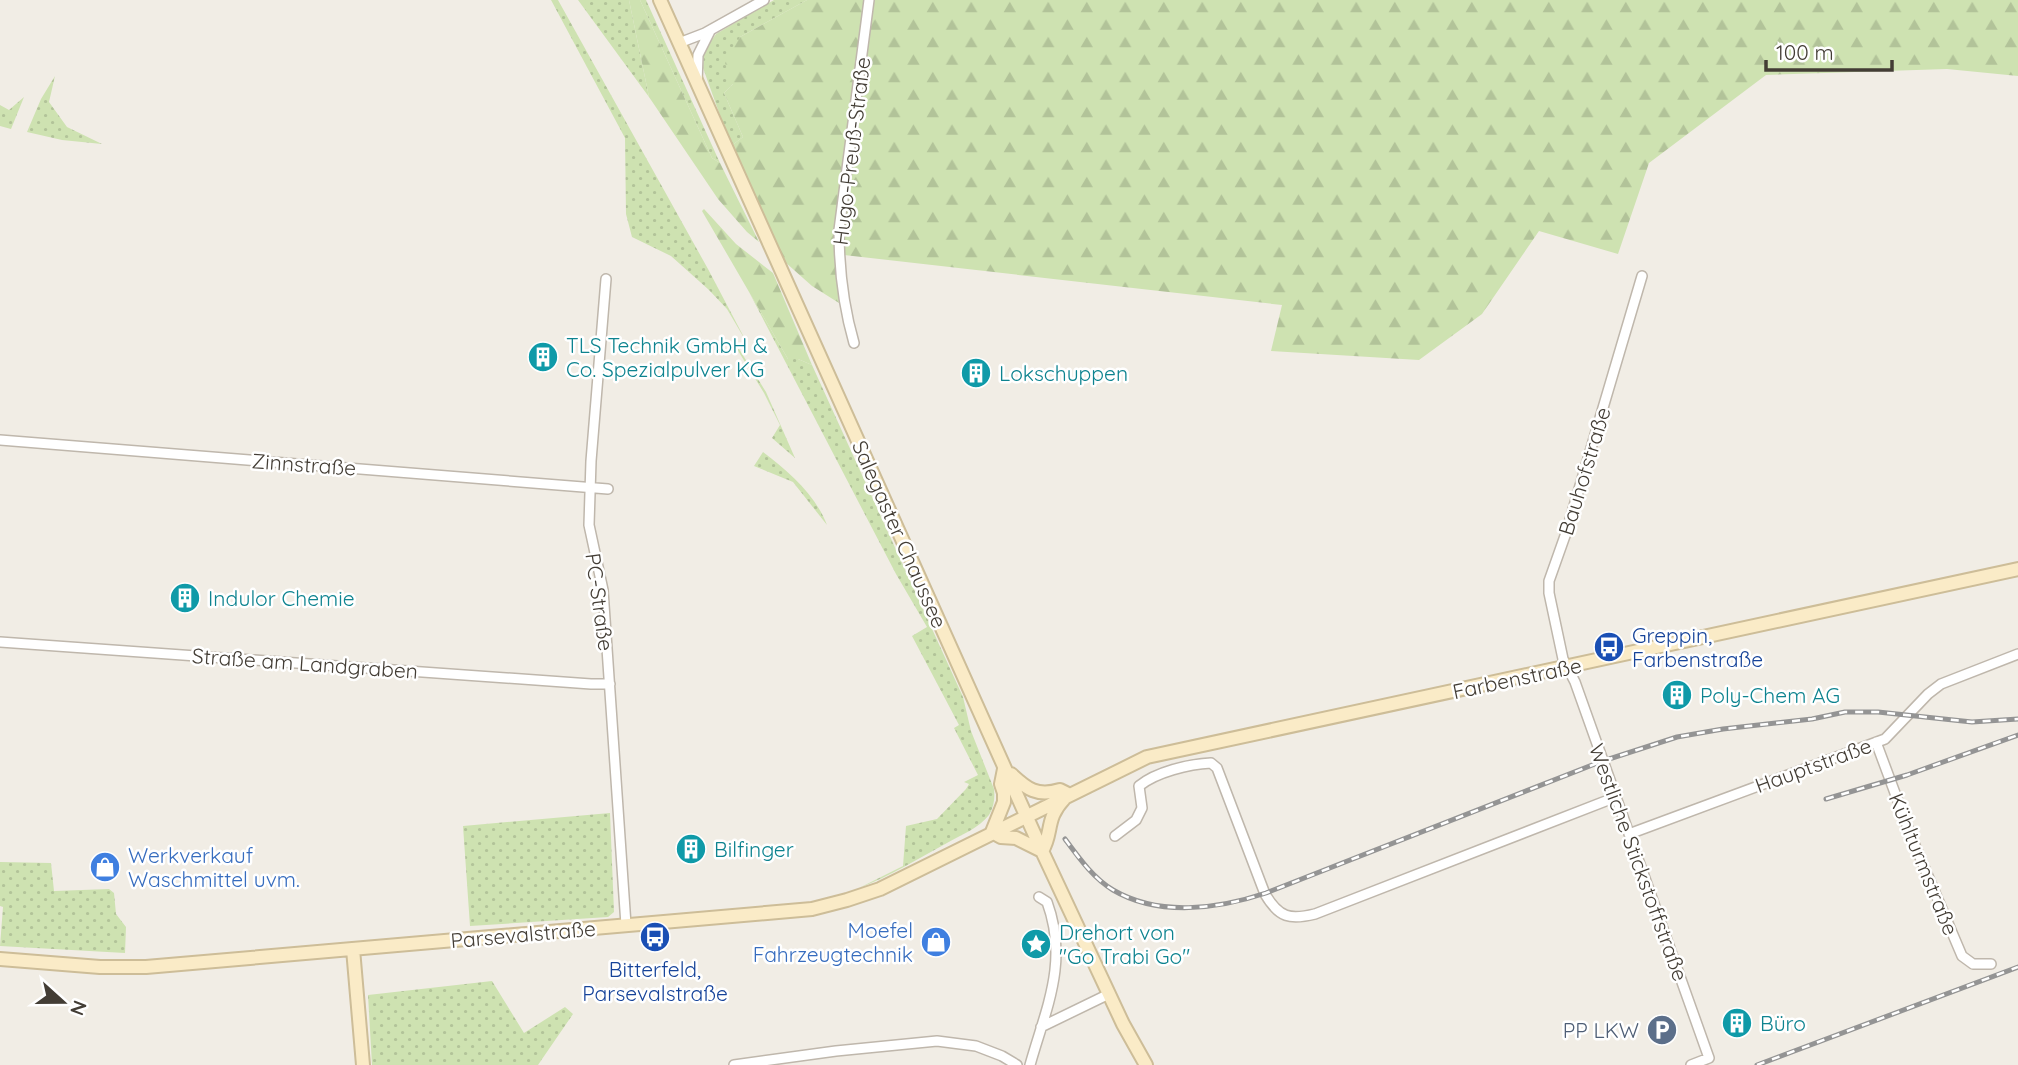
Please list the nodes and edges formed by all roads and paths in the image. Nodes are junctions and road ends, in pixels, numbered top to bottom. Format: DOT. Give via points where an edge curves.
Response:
graph roads {
  1 [pos="660,0"];
  2 [pos="764,0"];
  3 [pos="869,0"];
  4 [pos="711,30"];
  5 [pos="679,43"];
  6 [pos="697,83"];
  7 [pos="1642,276"];
  8 [pos="606,279"];
  9 [pos="854,343"];
  10 [pos="0,440"];
  11 [pos="589,488"];
  12 [pos="608,489"];
  13 [pos="2018,569"];
  14 [pos="0,642"];
  15 [pos="2018,654"];
  16 [pos="1566,668"];
  17 [pos="610,684"];
  18 [pos="1876,742"];
  19 [pos="1004,768"];
  20 [pos="1069,794"];
  21 [pos="1616,797"];
  22 [pos="1026,815"];
  23 [pos="992,832"];
  24 [pos="1629,834"];
  25 [pos="1115,836"];
  26 [pos="1042,851"];
  27 [pos="1039,897"];
  28 [pos="626,925"];
  29 [pos="353,949"];
  30 [pos="0,959"];
  31 [pos="1991,964"];
  32 [pos="1109,993"];
  33 [pos="1041,1027"];
  34 [pos="363,1065"];
  35 [pos="734,1065"];
  36 [pos="1017,1065"];
  37 [pos="1030,1065"];
  38 [pos="1146,1065"];
  39 [pos="1691,1065"];
  1 -- 5 [label="street, Salegaster Chaussee"];
  2 -- 4 [label="street"];
  3 -- 9 [label="street, Hugo-Preuß-Straße" via="839,230 840,277"];
  4 -- 5 [label="street"];
  4 -- 6 [label="street" via="700,48"];
  5 -- 6 [label="street, Salegaster Chaussee"];
  6 -- 19 [label="street, Salegaster Chaussee"];
  7 -- 16 [label="street, Bauhofstraße" via="1549,580"];
  8 -- 11 [label="street, PC-Straße"];
  10 -- 11 [label="street, Zinnstraße"];
  11 -- 12 [label="street, Zinnstraße"];
  11 -- 17 [label="street, PC-Straße" via="589,525 603,590"];
  13 -- 16 [label="street, Farbenstraße"];
  14 -- 17 [label="street, Straße am Landgraben"];
  15 -- 18 [label="street, Hauptstraße" via="1941,684 1885,739"];
  16 -- 20 [label="street, Farbenstraße" via="1147,757"];
  16 -- 21 [label="street, Westliche Stickstoffstraße"];
  17 -- 28 [label="street, PC-Straße"];
  18 -- 24 [label="street, Hauptstraße"];
  18 -- 31 [label="street, Kühlturmstraße" via="1962,956 1973,964"];
  19 -- 20 [label="street" via="1031,791"];
  19 -- 22 [label="street, Salegaster Chaussee"];
  19 -- 23 [label="street" via="1004,802"];
  20 -- 22 [label="street, Farbenstraße"];
  20 -- 26 [label="street" via="1053,813"];
  21 -- 24 [label="street, Westliche Stickstoffstraße"];
  21 -- 25 [label="street" via="1294,919 1271,905 1265,894 1217,768 1211,763 1148,779 1139,786 1142,808 1136,820"];
  22 -- 23 [label="street, Parsevalstraße"];
  22 -- 26 [label="street, Salegaster Chaussee"];
  23 -- 26 [label="street"];
  23 -- 28 [label="street, Parsevalstraße" via="890,884 836,903 789,912"];
  24 -- 39 [label="street, Westliche Stickstoffstraße" via="1709,1058"];
  26 -- 32 [label="street, Salegaster Chaussee"];
  27 -- 33 [label="street" via="1051,910 1058,951"];
  28 -- 29 [label="street, Parsevalstraße"];
  29 -- 30 [label="street, Parsevalstraße" via="136,967"];
  29 -- 34 [label="street"];
  32 -- 33 [label="street"];
  32 -- 38 [label="street, Salegaster Chaussee"];
  33 -- 37 [label="street"];
  35 -- 36 [label="street" via="937,1041 976,1046"];
}
